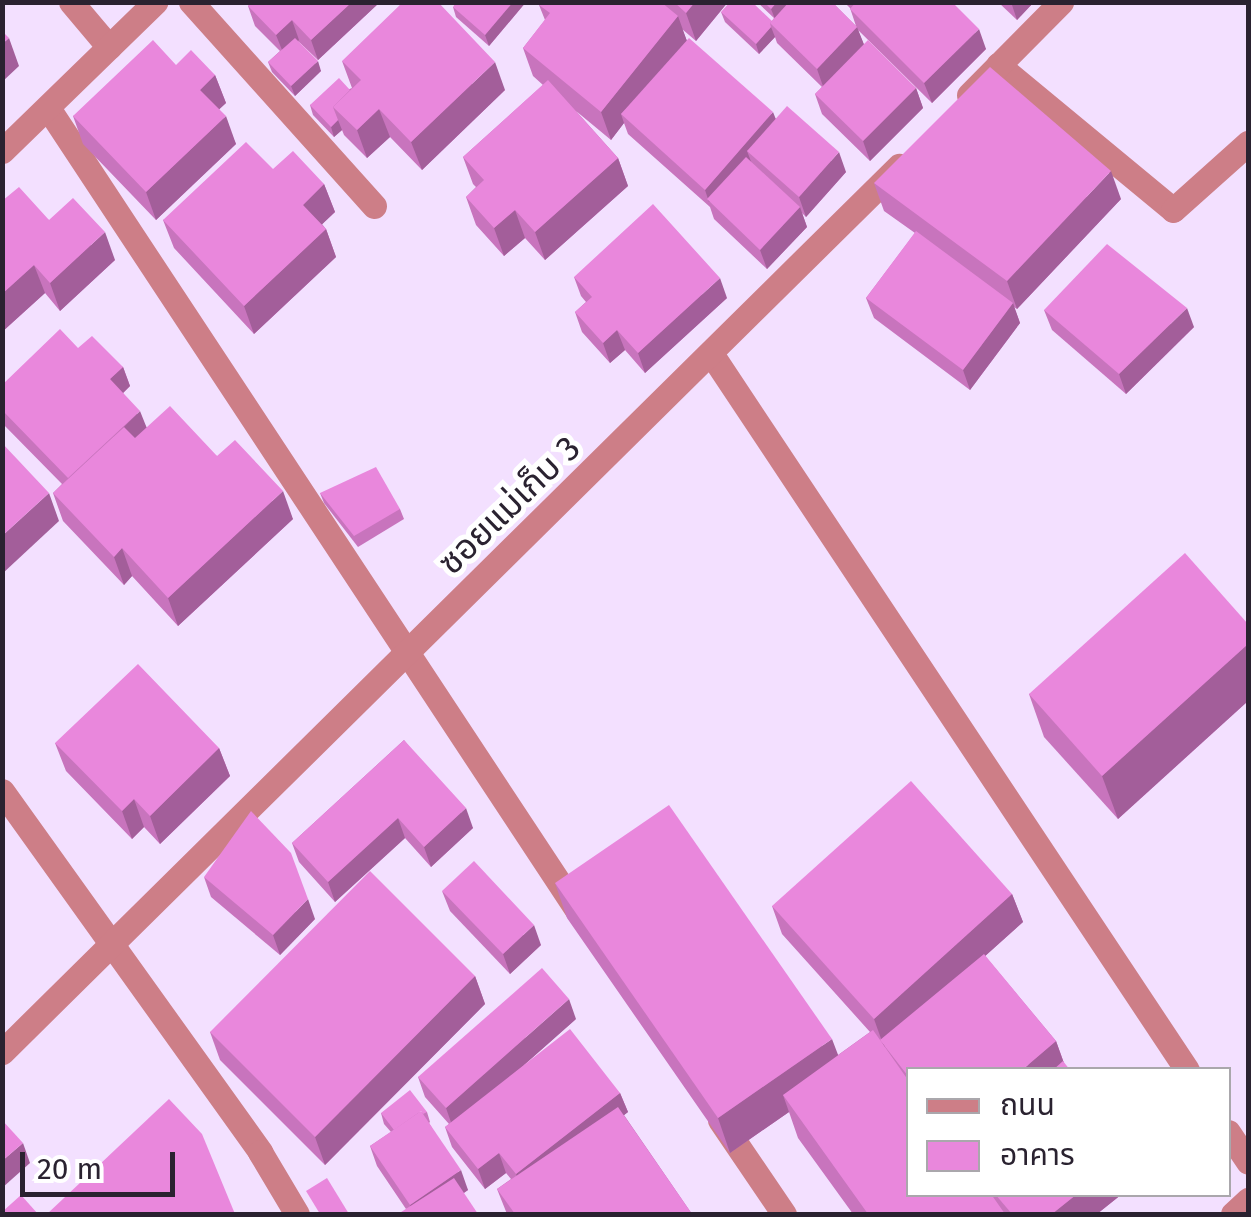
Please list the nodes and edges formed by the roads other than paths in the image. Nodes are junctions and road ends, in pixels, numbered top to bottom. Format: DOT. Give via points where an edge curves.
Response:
graph roads {
  1 [pos="71,2"];
  2 [pos="155,2"];
  3 [pos="191,2"];
  4 [pos="1060,2"];
  5 [pos="110,48"];
  6 [pos="998,66"];
  7 [pos="48,108"];
  8 [pos="943,120"];
  9 [pos="1248,143"];
  10 [pos="916,148"];
  11 [pos="2,151"];
  12 [pos="374,206"];
  13 [pos="712,355"];
  14 [pos="404,657"];
  15 [pos="2,791"];
  16 [pos="594,936"];
  17 [pos="112,944"];
  18 [pos="2,1052"];
  19 [pos="1185,1067"];
  20 [pos="706,1100"];
  21 [pos="1231,1136"];
  22 [pos="1248,1162"];
  23 [pos="1248,1200"];
  24 [pos="297,1214"];
  25 [pos="784,1214"];
  26 [pos="1233,1214"];
  1 -- 5 [label="street"];
  2 -- 5 [label="street"];
  3 -- 12 [label="street"];
  4 -- 6 [label="street"];
  5 -- 7 [label="street"];
  6 -- 8 [label="street"];
  6 -- 9 [label="street" via="1173,210"];
  7 -- 11 [label="street"];
  7 -- 14 [label="street"];
  10 -- 13 [label="street, ซอยแม่เก็บ 3"];
  13 -- 14 [label="street, ซอยแม่เก็บ 3"];
  13 -- 19 [label="street"];
  14 -- 16 [label="street"];
  14 -- 17 [label="street, ซอยแม่เก็บ 3"];
  15 -- 17 [label="street"];
  17 -- 18 [label="street, ซอยแม่เก็บ 3"];
  17 -- 24 [label="street"];
  20 -- 25 [label="street"];
  21 -- 22 [label="street"];
  23 -- 26 [label="street"];
}
